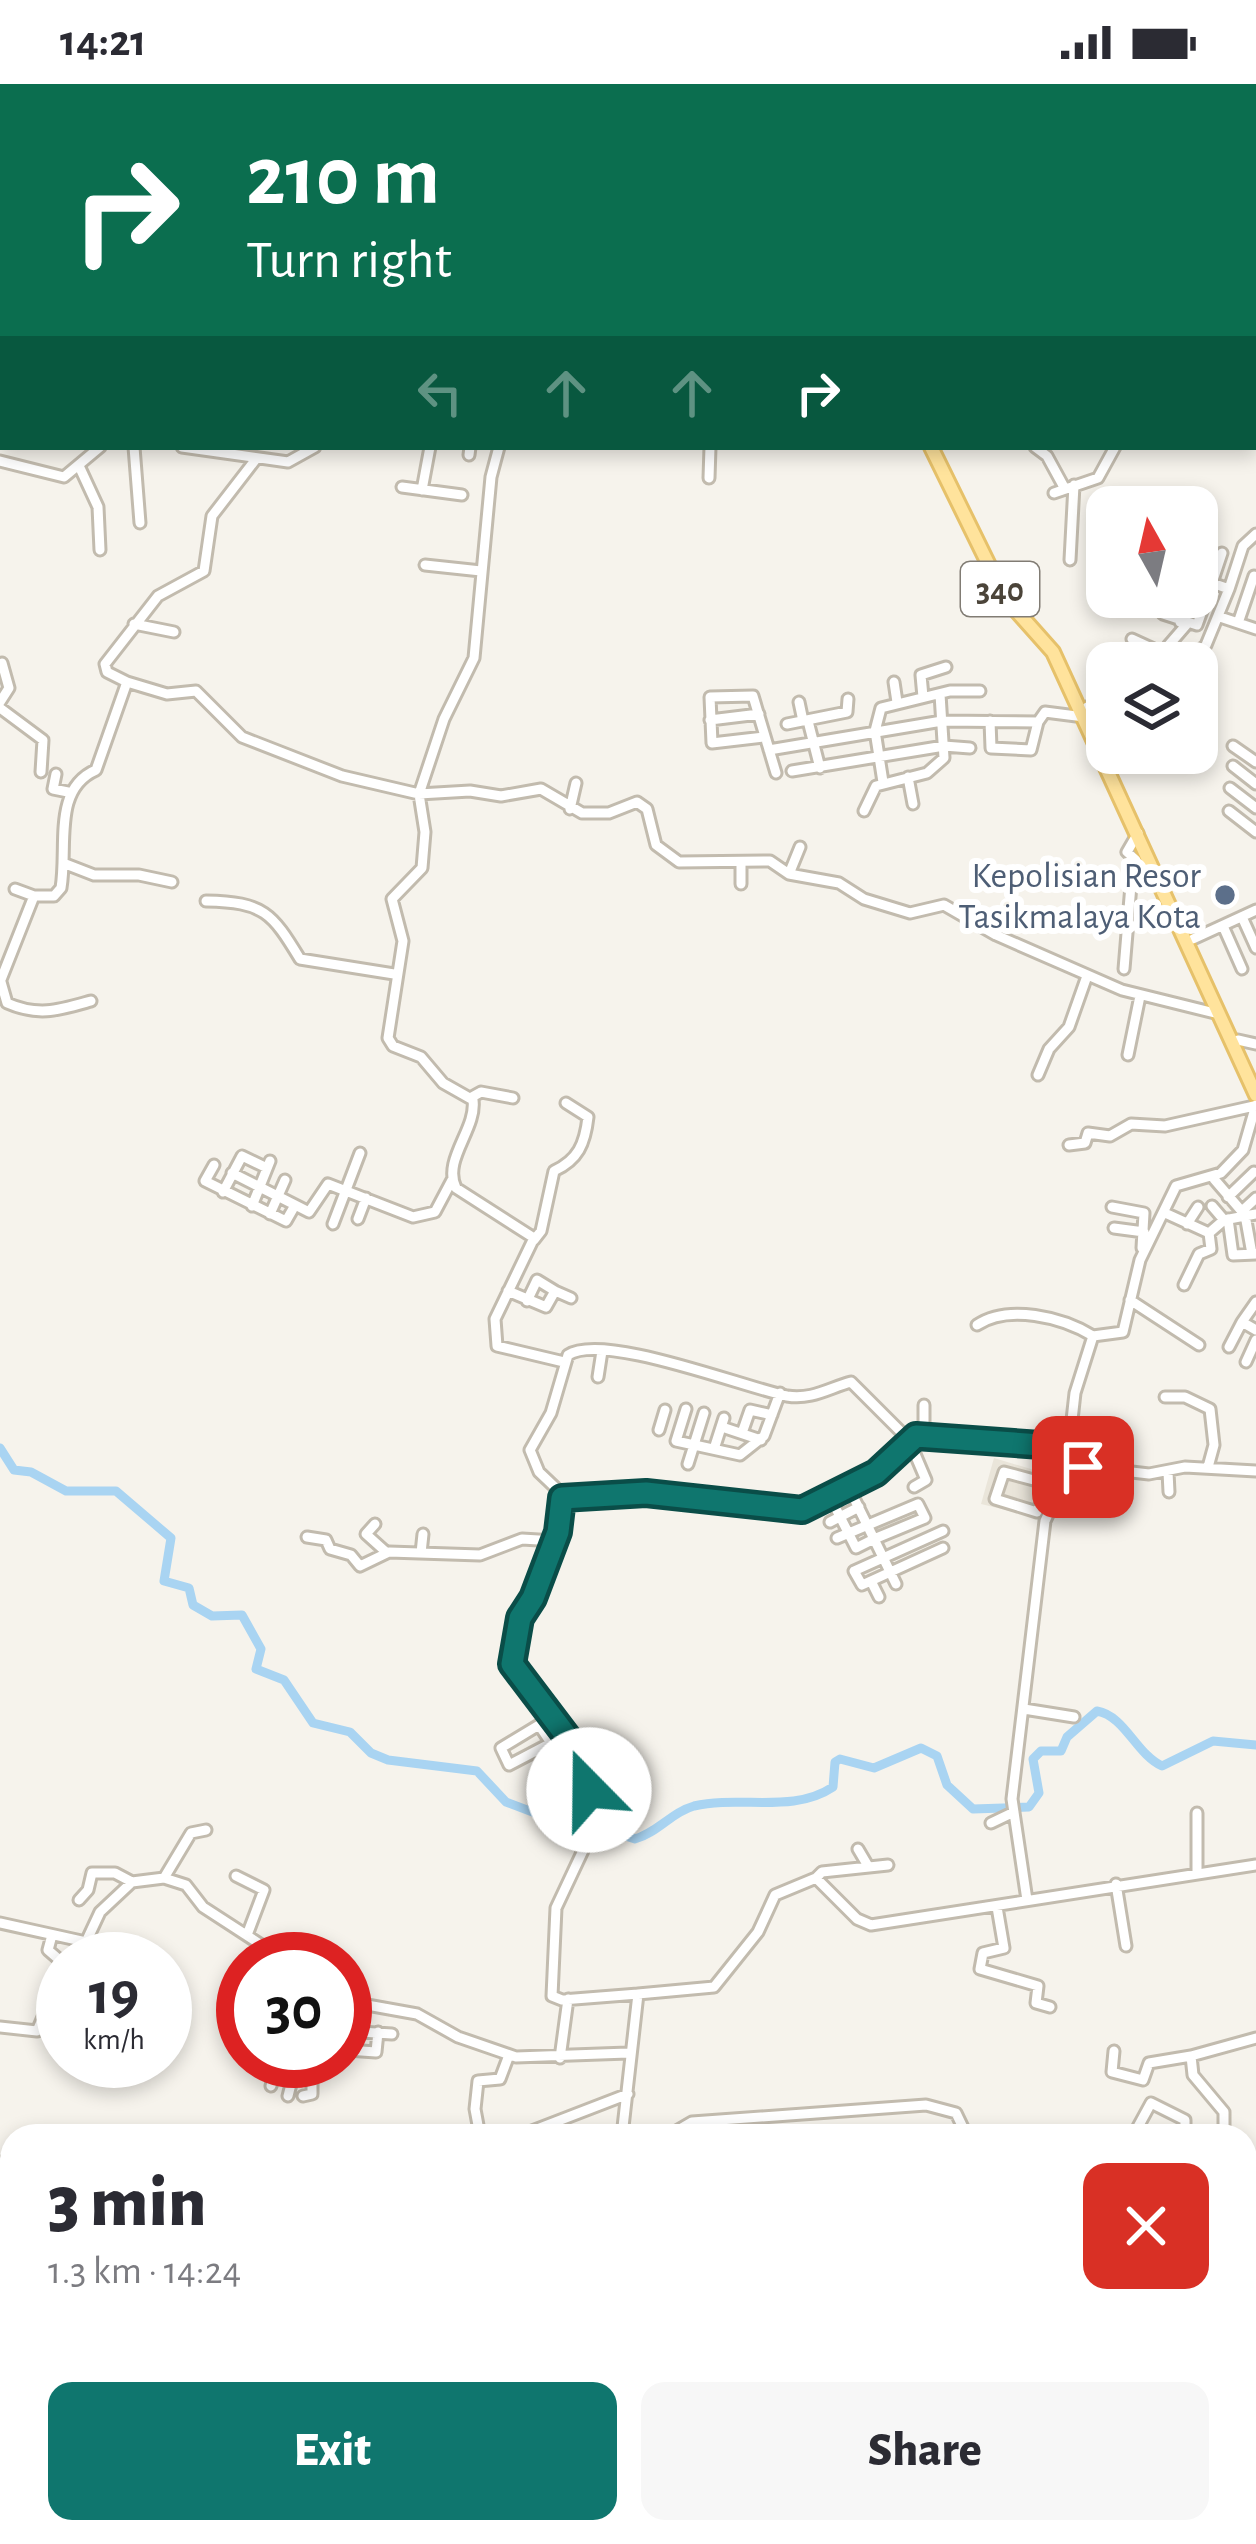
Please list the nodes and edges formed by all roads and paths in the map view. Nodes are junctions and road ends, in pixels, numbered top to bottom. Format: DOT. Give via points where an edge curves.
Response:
graph roads {
  1 [pos="97,450"];
  2 [pos="134,450"];
  3 [pos="200,450"];
  4 [pos="311,450"];
  5 [pos="429,450"];
  6 [pos="499,450"];
  7 [pos="710,450"];
  8 [pos="936,450"];
  9 [pos="1039,450"];
  10 [pos="1113,450"];
  11 [pos="256,459"];
  12 [pos="0,460"];
  13 [pos="80,468"];
  14 [pos="709,478"];
  15 [pos="402,488"];
  16 [pos="1064,489"];
  17 [pos="422,490"];
  18 [pos="462,495"];
  19 [pos="958,495"];
  20 [pos="140,523"];
  21 [pos="1254,538"];
  22 [pos="100,550"];
  23 [pos="1222,553"];
  24 [pos="1240,554"];
  25 [pos="1256,558"];
  26 [pos="1070,560"];
  27 [pos="425,565"];
  28 [pos="1218,565"];
  29 [pos="1235,570"];
  30 [pos="482,571"];
  31 [pos="1255,576"];
  32 [pos="1218,585"];
  33 [pos="1229,589"];
  34 [pos="1220,617"];
  35 [pos="1200,618"];
  36 [pos="1175,619"];
  37 [pos="1238,623"];
  38 [pos="134,624"];
  39 [pos="1256,627"];
  40 [pos="1159,630"];
  41 [pos="174,632"];
  42 [pos="1132,639"];
  43 [pos="1139,642"];
  44 [pos="1169,642"];
  45 [pos="1207,642"];
  46 [pos="2,663"];
  47 [pos="946,667"];
  48 [pos="969,674"];
  49 [pos="127,682"];
  50 [pos="894,682"];
  51 [pos="940,694"];
  52 [pos="923,697"];
  53 [pos="848,699"];
  54 [pos="800,702"];
  55 [pos="897,702"];
  56 [pos="0,705"];
  57 [pos="759,713"];
  58 [pos="1085,715"];
  59 [pos="710,720"];
  60 [pos="806,721"];
  61 [pos="942,721"];
  62 [pos="991,721"];
  63 [pos="1039,722"];
  64 [pos="787,724"];
  65 [pos="875,731"];
  66 [pos="764,737"];
  67 [pos="813,744"];
  68 [pos="944,746"];
  69 [pos="1233,746"];
  70 [pos="970,748"];
  71 [pos="771,755"];
  72 [pos="880,757"];
  73 [pos="1254,761"];
  74 [pos="756,762"];
  75 [pos="845,764"];
  76 [pos="820,768"];
  77 [pos="792,771"];
  78 [pos="41,772"];
  79 [pos="84,773"];
  80 [pos="776,773"];
  81 [pos="1117,774"];
  82 [pos="908,777"];
  83 [pos="847,778"];
  84 [pos="884,782"];
  85 [pos="576,783"];
  86 [pos="1256,784"];
  87 [pos="1230,788"];
  88 [pos="68,792"];
  89 [pos="418,794"];
  90 [pos="1254,803"];
  91 [pos="913,805"];
  92 [pos="570,809"];
  93 [pos="864,811"];
  94 [pos="1229,811"];
  95 [pos="1138,828"];
  96 [pos="1256,832"];
  97 [pos="800,847"];
  98 [pos="1150,859"];
  99 [pos="1133,861"];
  100 [pos="742,862"];
  101 [pos="63,863"];
  102 [pos="687,864"];
  103 [pos="790,874"];
  104 [pos="694,877"];
  105 [pos="172,882"];
  106 [pos="741,884"];
  107 [pos="15,889"];
  108 [pos="32,900"];
  109 [pos="206,901"];
  110 [pos="1256,910"];
  111 [pos="1242,917"];
  112 [pos="1223,926"];
  113 [pos="1193,939"];
  114 [pos="1255,944"];
  115 [pos="1235,952"];
  116 [pos="1200,962"];
  117 [pos="1124,969"];
  118 [pos="1242,969"];
  119 [pos="394,974"];
  120 [pos="1087,976"];
  121 [pos="0,982"];
  122 [pos="1140,996"];
  123 [pos="91,1001"];
  124 [pos="1219,1014"];
  125 [pos="1238,1040"];
  126 [pos="1256,1044"];
  127 [pos="1128,1055"];
  128 [pos="1245,1064"];
  129 [pos="1038,1075"];
  130 [pos="1256,1080"];
  131 [pos="1256,1095"];
  132 [pos="472,1097"];
  133 [pos="513,1098"];
  134 [pos="566,1103"];
  135 [pos="1255,1105"];
  136 [pos="1069,1144"];
  137 [pos="360,1153"];
  138 [pos="214,1165"];
  139 [pos="1254,1172"];
  140 [pos="232,1174"];
  141 [pos="1214,1179"];
  142 [pos="285,1180"];
  143 [pos="452,1180"];
  144 [pos="259,1188"];
  145 [pos="302,1189"];
  146 [pos="346,1191"];
  147 [pos="223,1192"];
  148 [pos="278,1194"];
  149 [pos="1228,1197"];
  150 [pos="367,1198"];
  151 [pos="295,1205"];
  152 [pos="252,1206"];
  153 [pos="1212,1206"];
  154 [pos="1112,1207"];
  155 [pos="1198,1207"];
  156 [pos="1249,1210"];
  157 [pos="1165,1213"];
  158 [pos="270,1214"];
  159 [pos="1226,1219"];
  160 [pos="358,1220"];
  161 [pos="333,1224"];
  162 [pos="1186,1224"];
  163 [pos="1144,1232"];
  164 [pos="1209,1233"];
  165 [pos="535,1240"];
  166 [pos="1123,1246"];
  167 [pos="1142,1253"];
  168 [pos="1254,1254"];
  169 [pos="1184,1285"];
  170 [pos="508,1291"];
  171 [pos="555,1292"];
  172 [pos="571,1298"];
  173 [pos="1130,1300"];
  174 [pos="527,1301"];
  175 [pos="1256,1304"];
  176 [pos="1242,1322"];
  177 [pos="977,1325"];
  178 [pos="1256,1330"];
  179 [pos="1093,1336"];
  180 [pos="1256,1340"];
  181 [pos="1199,1345"];
  182 [pos="1229,1347"];
  183 [pos="602,1351"];
  184 [pos="564,1362"];
  185 [pos="1246,1362"];
  186 [pos="598,1377"];
  187 [pos="777,1392"];
  188 [pos="1165,1397"];
  189 [pos="924,1405"];
  190 [pos="686,1409"];
  191 [pos="704,1413"];
  192 [pos="769,1414"];
  193 [pos="659,1419"];
  194 [pos="940,1421"];
  195 [pos="681,1423"];
  196 [pos="742,1433"];
  197 [pos="924,1436"];
  198 [pos="938,1438"];
  199 [pos="909,1439"];
  200 [pos="760,1440"];
  201 [pos="695,1446"];
  202 [pos="1069,1447"];
  203 [pos="714,1449"];
  204 [pos="921,1463"];
  205 [pos="688,1465"];
  206 [pos="1071,1465"];
  207 [pos="1208,1467"];
  208 [pos="906,1470"];
  209 [pos="1256,1471"];
  210 [pos="1168,1472"];
  211 [pos="914,1487"];
  212 [pos="849,1488"];
  213 [pos="1169,1492"];
  214 [pos="1050,1494"];
  215 [pos="562,1498"];
  216 [pos="831,1499"];
  217 [pos="859,1507"];
  218 [pos="925,1518"];
  219 [pos="835,1519"];
  220 [pos="375,1524"];
  221 [pos="867,1524"];
  222 [pos="423,1534"];
  223 [pos="936,1534"];
  224 [pos="842,1536"];
  225 [pos="307,1537"];
  226 [pos="874,1539"];
  227 [pos="556,1541"];
  228 [pos="386,1552"];
  229 [pos="421,1553"];
  230 [pos="882,1556"];
  231 [pos="906,1564"];
  232 [pos="889,1572"];
  233 [pos="913,1580"];
  234 [pos="871,1581"];
  235 [pos="896,1584"];
  236 [pos="879,1597"];
  237 [pos="1024,1709"];
  238 [pos="1075,1717"];
  239 [pos="560,1726"];
  240 [pos="548,1733"];
  241 [pos="1013,1810"];
  242 [pos="1197,1813"];
  243 [pos="991,1823"];
  244 [pos="206,1830"];
  245 [pos="857,1849"];
  246 [pos="888,1864"];
  247 [pos="1256,1865"];
  248 [pos="868,1866"];
  249 [pos="1197,1871"];
  250 [pos="236,1876"];
  251 [pos="164,1877"];
  252 [pos="816,1878"];
  253 [pos="132,1882"];
  254 [pos="1116,1884"];
  255 [pos="79,1900"];
  256 [pos="1027,1900"];
  257 [pos="997,1907"];
  258 [pos="0,1923"];
  259 [pos="39,1932"];
  260 [pos="92,1932"];
  261 [pos="242,1932"];
  262 [pos="248,1932"];
  263 [pos="1126,1946"];
  264 [pos="638,1994"];
  265 [pos="568,1999"];
  266 [pos="372,2007"];
  267 [pos="1050,2007"];
  268 [pos="0,2027"];
  269 [pos="36,2030"];
  270 [pos="372,2032"];
  271 [pos="378,2032"];
  272 [pos="392,2034"];
  273 [pos="1256,2038"];
  274 [pos="1114,2051"];
  275 [pos="372,2052"];
  276 [pos="628,2053"];
  277 [pos="509,2055"];
  278 [pos="1191,2056"];
  279 [pos="560,2058"];
  280 [pos="290,2088"];
  281 [pos="311,2088"];
  282 [pos="628,2094"];
  283 [pos="288,2096"];
  284 [pos="303,2096"];
  285 [pos="478,2124"];
  286 [pos="550,2124"];
  287 [pos="624,2124"];
  288 [pos="689,2124"];
  289 [pos="961,2124"];
  290 [pos="1140,2124"];
  291 [pos="1185,2124"];
  292 [pos="1224,2124"];
  1 -- 13 [label="street"];
  2 -- 20 [label="street"];
  3 -- 11 [label="street"];
  4 -- 11 [label="street" via="291,462"];
  5 -- 17 [label="street"];
  6 -- 30 [label="street"];
  7 -- 14 [label="street"];
  8 -- 19 [label="main road, 340"];
  9 -- 16 [label="street"];
  10 -- 16 [label="street" via="1098,478"];
  11 -- 38 [label="street" via="212,516 204,571 172,585"];
  12 -- 13 [label="street" via="64,477"];
  13 -- 22 [label="street" via="98,508"];
  15 -- 17 [label="street"];
  16 -- 26 [label="street"];
  17 -- 18 [label="street"];
  19 -- 58 [label="main road, 340" via="1005,598 1053,652"];
  19 -- 58 [label="main road, 340" via="1010,594 1058,648"];
  21 -- 24 [label="street"];
  23 -- 28 [label="street"];
  24 -- 25 [label="street"];
  24 -- 29 [label="street"];
  27 -- 30 [label="street"];
  29 -- 31 [label="street"];
  29 -- 33 [label="street"];
  30 -- 89 [label="street" via="474,658"];
  31 -- 37 [label="street"];
  32 -- 33 [label="street"];
  33 -- 34 [label="street"];
  34 -- 37 [label="street"];
  34 -- 45 [label="street"];
  35 -- 36 [label="street" via="1197,625"];
  36 -- 40 [label="street"];
  36 -- 44 [label="street"];
  37 -- 39 [label="street"];
  38 -- 41 [label="street"];
  38 -- 49 [label="street" via="104,667"];
  42 -- 43 [label="street"];
  46 -- 56 [label="street" via="9,688"];
  47 -- 52 [label="street" via="923,672"];
  48 -- 51 [label="street" via="975,691"];
  49 -- 79 [label="street" via="95,770"];
  49 -- 89 [label="street" via="167,694 196,691 244,739 328,772"];
  50 -- 55 [label="street"];
  51 -- 52 [label="street"];
  51 -- 61 [label="street"];
  52 -- 55 [label="street"];
  53 -- 60 [label="street" via="847,712 827,710"];
  54 -- 60 [label="street"];
  55 -- 65 [label="street" via="880,708"];
  56 -- 78 [label="street" via="43,740"];
  57 -- 59 [label="street"];
  57 -- 59 [label="street" via="748,692 714,694"];
  57 -- 66 [label="street"];
  58 -- 63 [label="street" via="1045,712"];
  58 -- 95 [label="main road, 340"];
  59 -- 66 [label="street" via="713,744"];
  60 -- 64 [label="street"];
  60 -- 67 [label="street"];
  61 -- 62 [label="street"];
  61 -- 65 [label="street"];
  61 -- 68 [label="street"];
  62 -- 63 [label="street"];
  62 -- 63 [label="street" via="991,748 1031,750"];
  65 -- 67 [label="street"];
  65 -- 72 [label="street"];
  66 -- 71 [label="street"];
  67 -- 71 [label="street"];
  67 -- 76 [label="street"];
  68 -- 70 [label="street"];
  68 -- 72 [label="street"];
  68 -- 82 [label="street" via="930,772"];
  69 -- 73 [label="street"];
  71 -- 74 [label="street"];
  71 -- 80 [label="street"];
  72 -- 75 [label="street"];
  72 -- 84 [label="street"];
  73 -- 86 [label="street" via="1237,769"];
  75 -- 76 [label="street"];
  75 -- 83 [label="street"];
  76 -- 77 [label="street"];
  79 -- 88 [label="street"];
  79 -- 88 [label="street" via="55,774 53,789"];
  81 -- 95 [label="main road, 340"];
  82 -- 84 [label="street"];
  82 -- 91 [label="street"];
  84 -- 93 [label="street"];
  85 -- 92 [label="street"];
  87 -- 90 [label="street"];
  88 -- 101 [label="street"];
  89 -- 92 [label="street" via="541,789"];
  89 -- 119 [label="street" via="422,868 392,899 403,941"];
  92 -- 102 [label="street" via="597,814 640,803 658,847"];
  94 -- 96 [label="street"];
  95 -- 98 [label="main road, 340"];
  95 -- 99 [label="street" via="1127,852"];
  95 -- 113 [label="main road, 340"];
  97 -- 103 [label="street"];
  98 -- 99 [label="street"];
  98 -- 116 [label="main road, 340"];
  99 -- 117 [label="street"];
  100 -- 102 [label="street"];
  100 -- 103 [label="street" via="770,861"];
  100 -- 106 [label="street"];
  101 -- 105 [label="street" via="90,875"];
  101 -- 108 [label="street" via="59,892"];
  102 -- 104 [label="street"];
  103 -- 120 [label="street" via="839,883 910,913 944,905"];
  107 -- 108 [label="street"];
  108 -- 121 [label="street"];
  109 -- 119 [label="street" via="260,909 300,959"];
  110 -- 111 [label="street"];
  111 -- 112 [label="street"];
  111 -- 114 [label="street"];
  112 -- 113 [label="street"];
  112 -- 115 [label="street"];
  113 -- 116 [label="main road, 340"];
  114 -- 115 [label="street"];
  115 -- 118 [label="street"];
  116 -- 124 [label="main road, 340"];
  116 -- 125 [label="main road, 340"];
  119 -- 132 [label="street" via="388,1040"];
  120 -- 122 [label="street"];
  120 -- 129 [label="street" via="1069,1028"];
  121 -- 123 [label="street" via="8,1004 26,1011"];
  122 -- 124 [label="street"];
  122 -- 127 [label="street"];
  124 -- 128 [label="main road, 340"];
  125 -- 126 [label="street"];
  125 -- 128 [label="main road, 340"];
  128 -- 130 [label="main road, 340"];
  128 -- 131 [label="main road, 340"];
  132 -- 133 [label="street"];
  132 -- 143 [label="street"];
  134 -- 165 [label="street" via="587,1117 584,1144 554,1171"];
  135 -- 136 [label="street" via="1166,1126 1131,1124 1112,1136 1088,1133 1085,1143"];
  135 -- 141 [label="street" via="1243,1150"];
  137 -- 146 [label="street"];
  138 -- 147 [label="street" via="205,1180"];
  139 -- 149 [label="street"];
  140 -- 144 [label="street"];
  140 -- 144 [label="street" via="243,1155 269,1164"];
  140 -- 147 [label="street"];
  141 -- 149 [label="street"];
  141 -- 157 [label="street" via="1181,1181"];
  142 -- 148 [label="street"];
  143 -- 150 [label="street" via="425,1217"];
  143 -- 165 [label="street"];
  144 -- 148 [label="street"];
  144 -- 152 [label="street"];
  145 -- 151 [label="street"];
  146 -- 150 [label="street"];
  146 -- 151 [label="street" via="325,1184 312,1212"];
  146 -- 161 [label="street"];
  147 -- 152 [label="street"];
  148 -- 151 [label="street"];
  148 -- 158 [label="street"];
  149 -- 156 [label="street"];
  150 -- 160 [label="street"];
  151 -- 158 [label="street" via="287,1220"];
  152 -- 158 [label="street"];
  153 -- 159 [label="street"];
  154 -- 163 [label="street" via="1143,1212"];
  155 -- 162 [label="street"];
  156 -- 159 [label="street"];
  156 -- 168 [label="street"];
  157 -- 162 [label="street"];
  157 -- 167 [label="street"];
  159 -- 164 [label="street"];
  159 -- 168 [label="street" via="1233,1255"];
  162 -- 164 [label="street"];
  163 -- 166 [label="street" via="1120,1228"];
  163 -- 167 [label="street"];
  164 -- 169 [label="street" via="1211,1249 1199,1254"];
  165 -- 170 [label="street"];
  167 -- 173 [label="street"];
  170 -- 174 [label="street"];
  170 -- 184 [label="street" via="495,1319 497,1346"];
  171 -- 172 [label="street"];
  171 -- 174 [label="street" via="548,1307"];
  171 -- 174 [label="street" via="537,1280"];
  173 -- 179 [label="street" via="1120,1334"];
  173 -- 181 [label="street"];
  175 -- 176 [label="street"];
  176 -- 178 [label="street"];
  176 -- 182 [label="street"];
  177 -- 179 [label="street" via="1005,1314 1064,1322"];
  179 -- 202 [label="street"];
  180 -- 185 [label="street"];
  183 -- 184 [label="street" via="579,1348"];
  183 -- 186 [label="street"];
  183 -- 187 [label="street"];
  184 -- 215 [label="street" via="551,1413 530,1450"];
  187 -- 192 [label="street"];
  187 -- 199 [label="street" via="814,1396 850,1382"];
  188 -- 207 [label="street" via="1210,1409"];
  189 -- 197 [label="street"];
  190 -- 195 [label="street"];
  191 -- 201 [label="street"];
  192 -- 196 [label="street" via="750,1410"];
  192 -- 200 [label="street"];
  193 -- 195 [label="street"];
  194 -- 198 [label="street"];
  195 -- 201 [label="street" via="676,1441"];
  196 -- 200 [label="street"];
  196 -- 203 [label="street" via="723,1422"];
  197 -- 198 [label="street"];
  197 -- 199 [label="street"];
  198 -- 202 [label="street"];
  199 -- 204 [label="street"];
  199 -- 212 [label="street"];
  200 -- 203 [label="street" via="740,1455"];
  201 -- 203 [label="street"];
  201 -- 205 [label="street"];
  202 -- 206 [label="street"];
  204 -- 208 [label="street"];
  204 -- 211 [label="street" via="926,1481"];
  206 -- 210 [label="street"];
  206 -- 214 [label="street"];
  207 -- 209 [label="street"];
  207 -- 210 [label="street"];
  210 -- 213 [label="street"];
  212 -- 216 [label="street"];
  212 -- 217 [label="street"];
  214 -- 214 [label="street" via="1045,1483 1004,1472 995,1499 1037,1512"];
  214 -- 237 [label="street"];
  215 -- 216 [label="street" via="646,1493 802,1510"];
  215 -- 227 [label="street"];
  216 -- 219 [label="street"];
  217 -- 219 [label="street"];
  217 -- 221 [label="street"];
  218 -- 221 [label="street" via="916,1504"];
  218 -- 223 [label="street"];
  218 -- 226 [label="street"];
  219 -- 224 [label="street"];
  220 -- 228 [label="street" via="366,1534"];
  221 -- 224 [label="street"];
  221 -- 226 [label="street"];
  222 -- 229 [label="street"];
  223 -- 230 [label="street"];
  223 -- 231 [label="street" via="941,1552"];
  224 -- 226 [label="street" via="850,1550"];
  225 -- 228 [label="street" via="326,1540 360,1566"];
  226 -- 230 [label="street"];
  227 -- 229 [label="street" via="522,1539 480,1555"];
  227 -- 239 [label="street" via="520,1618 512,1664"];
  228 -- 229 [label="street"];
  230 -- 232 [label="street"];
  230 -- 234 [label="street" via="854,1570 860,1585"];
  231 -- 232 [label="street"];
  231 -- 233 [label="street"];
  232 -- 234 [label="street"];
  232 -- 235 [label="street"];
  234 -- 236 [label="street"];
  237 -- 238 [label="street"];
  237 -- 241 [label="street"];
  239 -- 240 [label="street"];
  239 -- 265 [label="street" via="588,1784 588,1827 553,1924 552,1993"];
  240 -- 240 [label="street" via="551,1743 511,1766 500,1751 539,1725"];
  241 -- 243 [label="street"];
  241 -- 256 [label="street"];
  242 -- 249 [label="street"];
  244 -- 251 [label="street" via="190,1833"];
  245 -- 248 [label="street"];
  246 -- 248 [label="street"];
  247 -- 249 [label="street"];
  248 -- 252 [label="street"];
  249 -- 254 [label="street"];
  250 -- 262 [label="street" via="264,1890"];
  251 -- 253 [label="street"];
  251 -- 261 [label="street"];
  252 -- 257 [label="street" via="865,1924"];
  252 -- 264 [label="street" via="776,1893 758,1932 714,1987"];
  253 -- 255 [label="street" via="92,1873"];
  253 -- 260 [label="street" via="100,1912"];
  254 -- 256 [label="street"];
  254 -- 263 [label="street"];
  256 -- 257 [label="street"];
  257 -- 267 [label="street" via="1004,1948 983,1953 980,1970 1038,1986 1036,2003"];
  258 -- 259 [label="street"];
  264 -- 265 [label="street"];
  264 -- 276 [label="street"];
  265 -- 279 [label="street"];
  266 -- 277 [label="street" via="417,2014"];
  268 -- 269 [label="street"];
  270 -- 271 [label="street"];
  271 -- 272 [label="street"];
  271 -- 275 [label="street"];
  273 -- 278 [label="street"];
  274 -- 278 [label="street" via="1112,2072 1143,2080 1149,2063"];
  276 -- 279 [label="street"];
  276 -- 282 [label="street"];
  277 -- 279 [label="street"];
  277 -- 285 [label="street" via="500,2079 478,2080"];
  278 -- 292 [label="street" via="1193,2075 1224,2112"];
  280 -- 283 [label="street"];
  281 -- 284 [label="street"];
  282 -- 286 [label="street"];
  282 -- 287 [label="street"];
  288 -- 289 [label="street" via="926,2104 956,2113"];
  290 -- 291 [label="street" via="1151,2103"];
}
